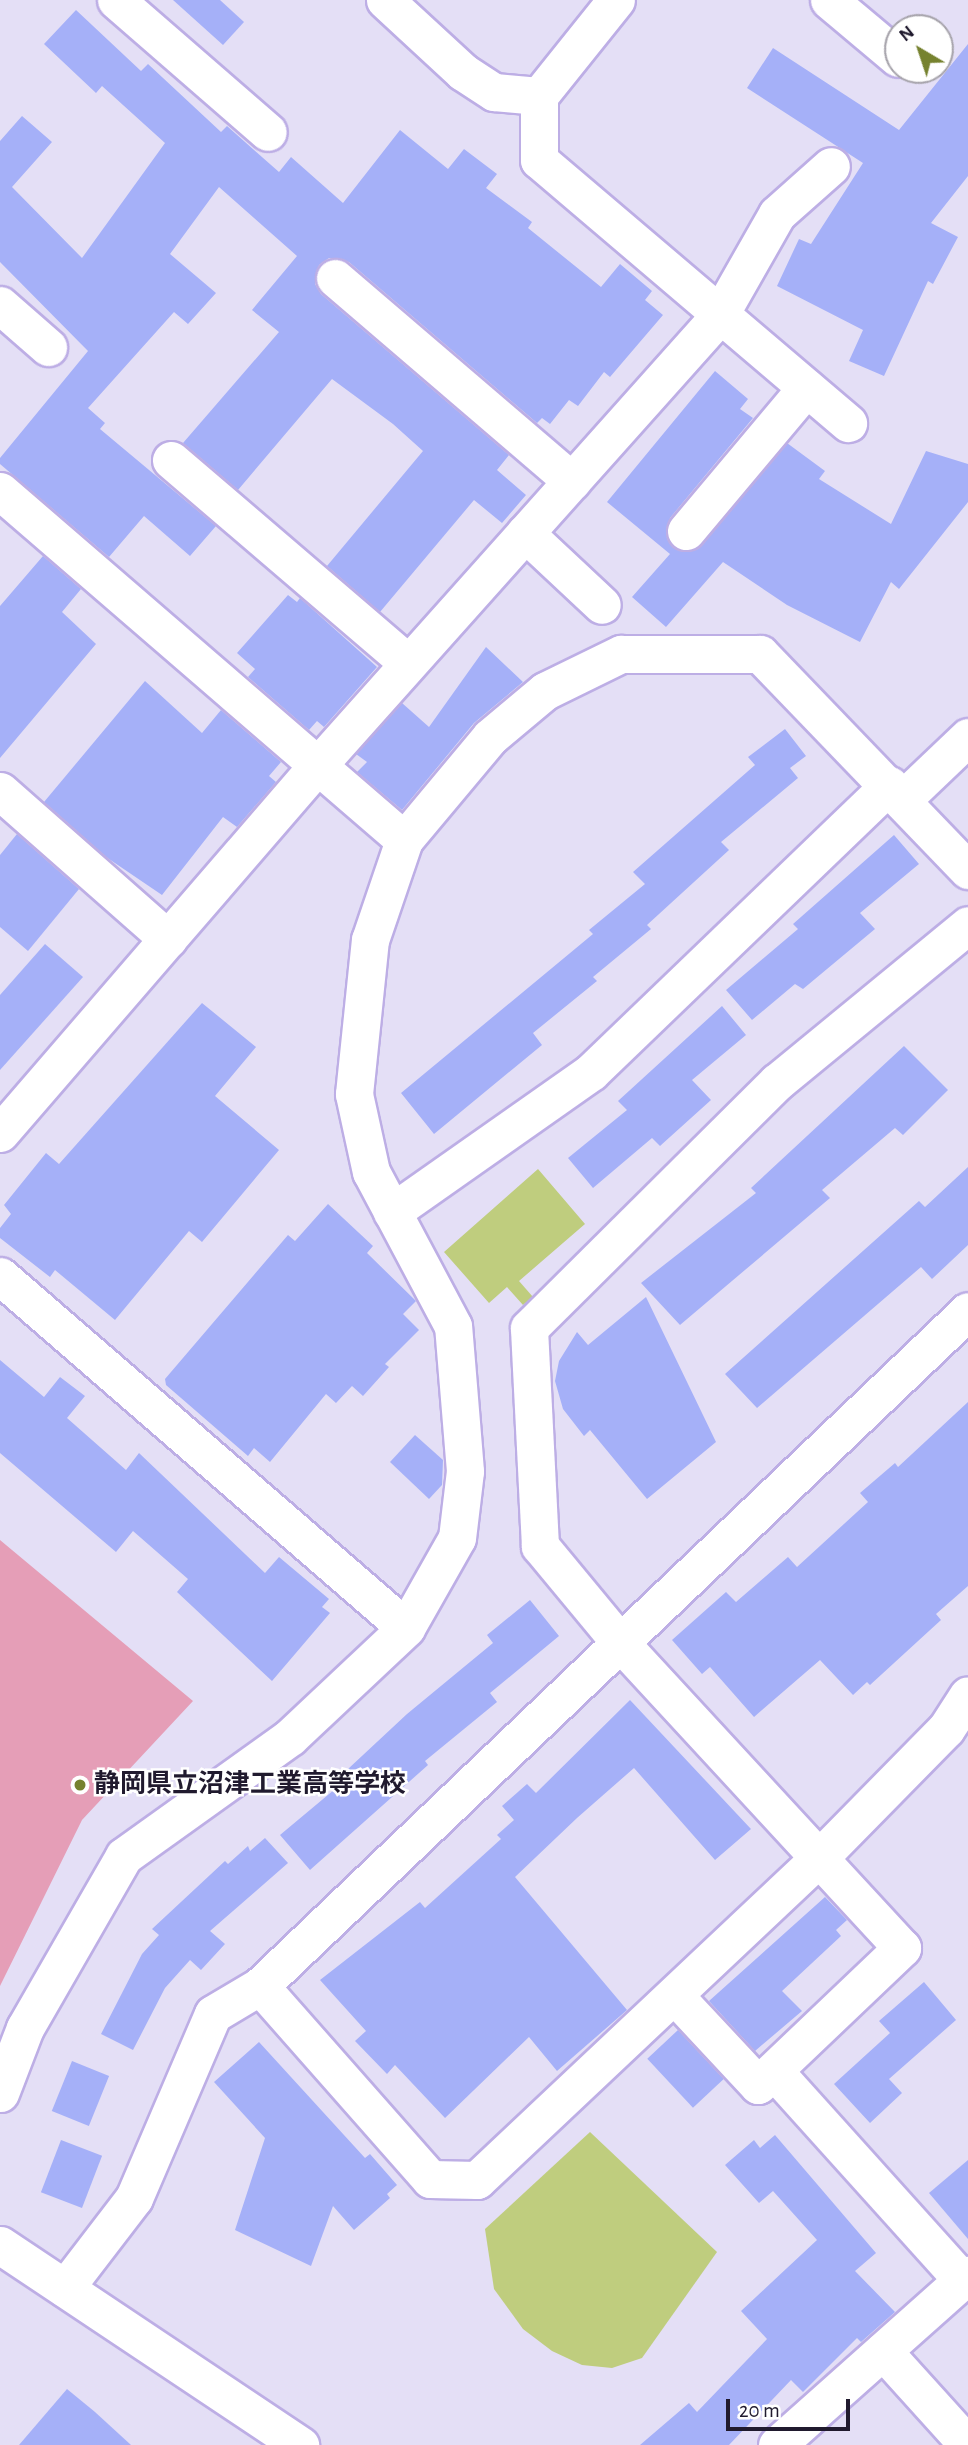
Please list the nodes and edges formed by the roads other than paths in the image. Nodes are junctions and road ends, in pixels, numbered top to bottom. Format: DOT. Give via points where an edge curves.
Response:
graph roads {
  1 [pos="117,0"];
  2 [pos="384,0"];
  3 [pos="616,0"];
  4 [pos="829,0"];
  5 [pos="884,47"];
  6 [pos="539,96"];
  7 [pos="268,132"];
  8 [pos="831,166"];
  9 [pos="335,278"];
  10 [pos="0,305"];
  11 [pos="719,316"];
  12 [pos="48,347"];
  13 [pos="806,388"];
  14 [pos="848,423"];
  15 [pos="171,460"];
  16 [pos="572,481"];
  17 [pos="0,491"];
  18 [pos="686,531"];
  19 [pos="525,533"];
  20 [pos="602,605"];
  21 [pos="408,663"];
  22 [pos="968,737"];
  23 [pos="319,764"];
  24 [pos="0,791"];
  25 [pos="896,792"];
  26 [pos="404,840"];
  27 [pos="968,870"];
  28 [pos="968,925"];
  29 [pos="168,939"];
  30 [pos="0,1133"];
  31 [pos="392,1212"];
  32 [pos="0,1276"];
  33 [pos="968,1311"];
  34 [pos="406,1628"];
  35 [pos="622,1645"];
  36 [pos="968,1695"];
  37 [pos="821,1856"];
  38 [pos="260,1986"];
  39 [pos="674,1995"];
  40 [pos="774,2071"];
  41 [pos="0,2093"];
  42 [pos="0,2245"];
  43 [pos="965,2278"];
  44 [pos="65,2288"];
  45 [pos="883,2351"];
  46 [pos="300,2445"];
  47 [pos="777,2445"];
  48 [pos="968,2445"];
  1 -- 7 [label="street"];
  2 -- 6 [label="street" via="463,72 494,92"];
  3 -- 6 [label="street"];
  4 -- 5 [label="street"];
  6 -- 11 [label="street" via="539,160"];
  8 -- 11 [label="street" via="777,214"];
  9 -- 16 [label="street"];
  10 -- 12 [label="street"];
  11 -- 13 [label="street"];
  11 -- 16 [label="street"];
  13 -- 14 [label="street"];
  13 -- 18 [label="street"];
  15 -- 21 [label="street"];
  16 -- 19 [label="street"];
  17 -- 23 [label="street"];
  19 -- 20 [label="street"];
  19 -- 21 [label="street"];
  21 -- 23 [label="street"];
  22 -- 25 [label="street"];
  23 -- 26 [label="street"];
  23 -- 29 [label="street"];
  24 -- 29 [label="street"];
  25 -- 26 [label="street" via="760,654 621,654 545,691 490,737"];
  25 -- 27 [label="street"];
  25 -- 31 [label="street" via="591,1072"];
  26 -- 31 [label="street" via="370,940 354,1094 371,1172"];
  28 -- 35 [label="street" via="777,1082 529,1328 540,1546"];
  29 -- 30 [label="street"];
  31 -- 34 [label="street" via="453,1325 465,1471 457,1538"];
  32 -- 34 [label="street"];
  33 -- 35 [label="street"];
  34 -- 41 [label="street" via="290,1737 124,1856 25,2028"];
  35 -- 37 [label="street"];
  35 -- 38 [label="street"];
  36 -- 37 [label="street" via="946,1729"];
  37 -- 39 [label="street"];
  37 -- 40 [label="street" via="902,1948"];
  38 -- 39 [label="street" via="430,2179 477,2180"];
  38 -- 44 [label="street" via="213,2014 134,2198"];
  39 -- 40 [label="street" via="758,2085"];
  40 -- 43 [label="street"];
  42 -- 44 [label="street"];
  43 -- 45 [label="street"];
  44 -- 46 [label="street"];
  45 -- 47 [label="street"];
  45 -- 48 [label="street"];
}
